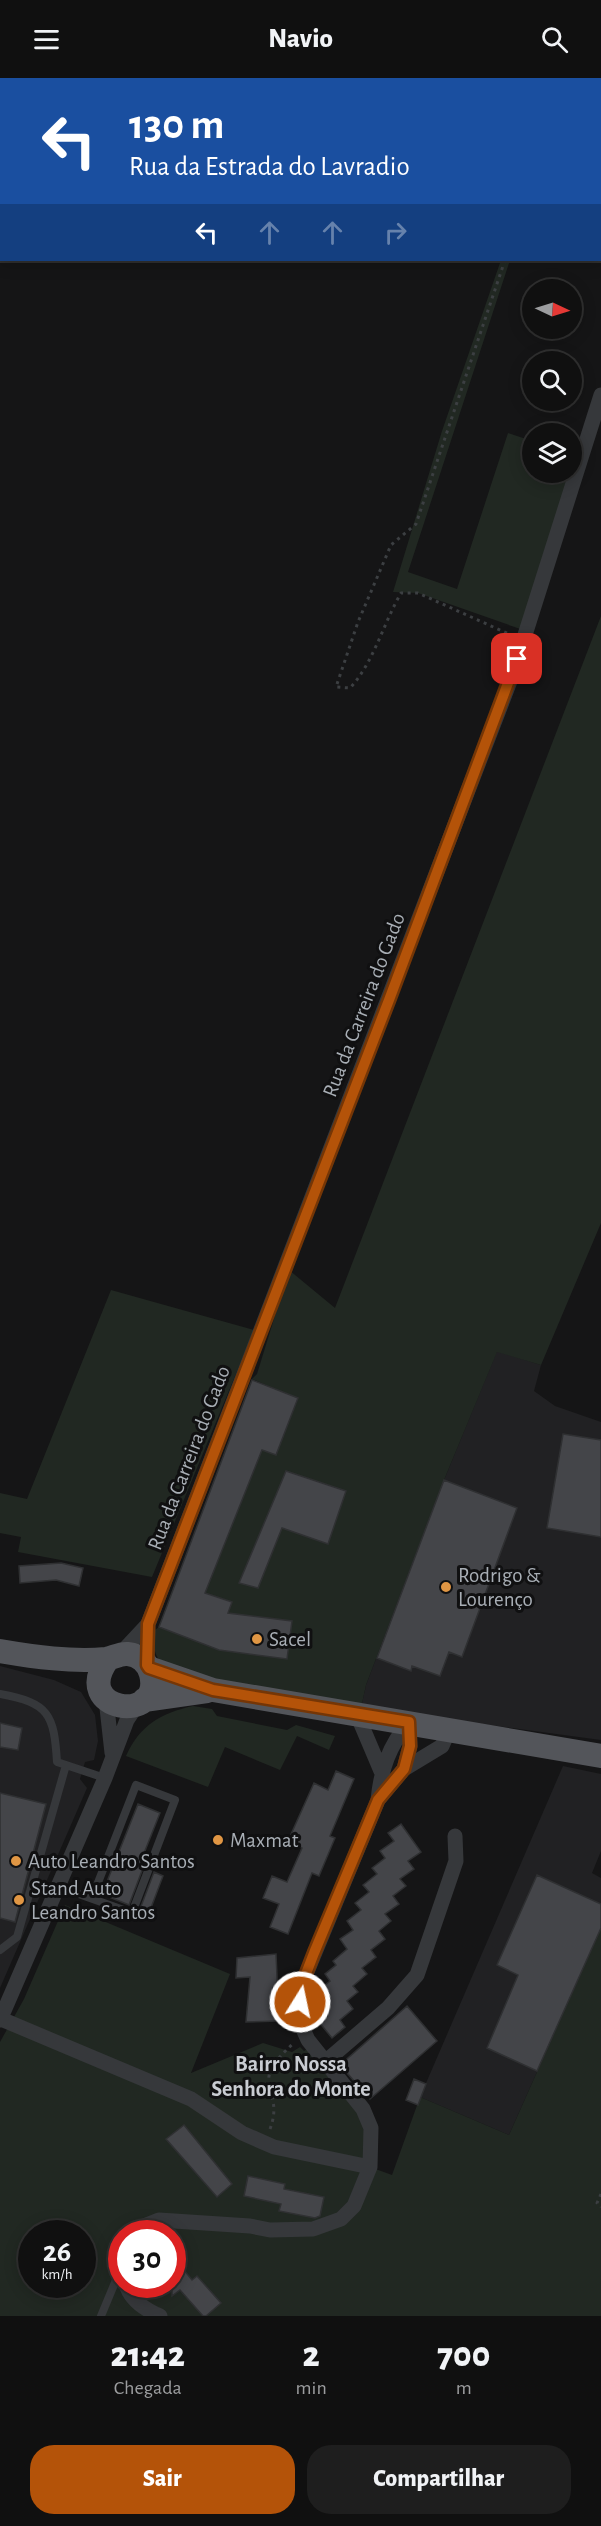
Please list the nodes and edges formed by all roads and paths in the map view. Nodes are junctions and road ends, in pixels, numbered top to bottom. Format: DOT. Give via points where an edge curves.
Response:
graph roads {
  1 [pos="505,261"];
  2 [pos="601,395"];
  3 [pos="522,642"];
  4 [pos="148,1624"];
  5 [pos="0,1651"];
  6 [pos="114,1657"];
  7 [pos="41,1658"];
  8 [pos="148,1666"];
  9 [pos="213,1690"];
  10 [pos="102,1692"];
  11 [pos="0,1694"];
  12 [pos="141,1702"];
  13 [pos="356,1713"];
  14 [pos="409,1722"];
  15 [pos="449,1730"];
  16 [pos="112,1756"];
  17 [pos="601,1756"];
  18 [pos="66,1765"];
  19 [pos="404,1769"];
  20 [pos="381,1771"];
  21 [pos="105,1778"];
  22 [pos="378,1800"];
  23 [pos="455,1836"];
  24 [pos="58,1887"];
  25 [pos="92,1898"];
  26 [pos="0,1950"];
  27 [pos="0,2020"];
  28 [pos="305,2034"];
  29 [pos="325,2062"];
  30 [pos="272,2125"];
  31 [pos="370,2167"];
  32 [pos="601,2194"];
  33 [pos="601,2206"];
  34 [pos="186,2222"];
  35 [pos="108,2298"];
  36 [pos="135,2298"];
  37 [pos="101,2316"];
  38 [pos="160,2316"];
  1 -- 3 [label="path" via="416,524 391,545 336,687 350,688 363,674 401,593 418,593 503,629"];
  2 -- 3 [label="street, Rua da Carreira do Gado"];
  3 -- 4 [label="street, Rua da Carreira do Gado" via="389,1000"];
  4 -- 6 [label="street"];
  4 -- 8 [label="street"];
  5 -- 7 [label="main road"];
  6 -- 7 [label="main road"];
  6 -- 8 [label="main road" via="135,1656"];
  6 -- 10 [label="main road" via="101,1669"];
  7 -- 10 [label="main road"];
  8 -- 9 [label="main road"];
  8 -- 12 [label="main road" via="152,1685"];
  9 -- 12 [label="main road"];
  9 -- 13 [label="main road"];
  10 -- 12 [label="main road" via="121,1707"];
  10 -- 16 [label="street"];
  11 -- 18 [label="lane" via="39,1706 48,1714 57,1762"];
  12 -- 16 [label="street" via="127,1720"];
  13 -- 14 [label="main road"];
  13 -- 20 [label="street"];
  14 -- 15 [label="main road"];
  14 -- 19 [label="street" via="410,1746"];
  14 -- 20 [label="street" via="394,1740"];
  15 -- 17 [label="main road"];
  15 -- 19 [label="street" via="442,1746"];
  16 -- 21 [label="street"];
  18 -- 21 [label="lane"];
  18 -- 26 [label="lane" via="17,1937"];
  19 -- 22 [label="street"];
  20 -- 22 [label="street"];
  21 -- 24 [label="street"];
  22 -- 28 [label="street" via="302,1984 299,2020"];
  23 -- 29 [label="street" via="456,1861 417,1975 387,2008"];
  24 -- 25 [label="lane"];
  24 -- 27 [label="street"];
  25 -- 25 [label="lane" via="132,1913 176,1800 136,1785"];
  27 -- 31 [label="street" via="191,2099 242,2133 274,2147"];
  28 -- 29 [label="street"];
  28 -- 30 [label="path" via="269,2072"];
  29 -- 31 [label="street" via="363,2109 371,2128"];
  31 -- 34 [label="street" via="354,2206 341,2219 313,2229 270,2230"];
  32 -- 33 [label="path" via="597,2203"];
  35 -- 37 [label="lane"];
  36 -- 38 [label="street" via="146,2310"];
}
